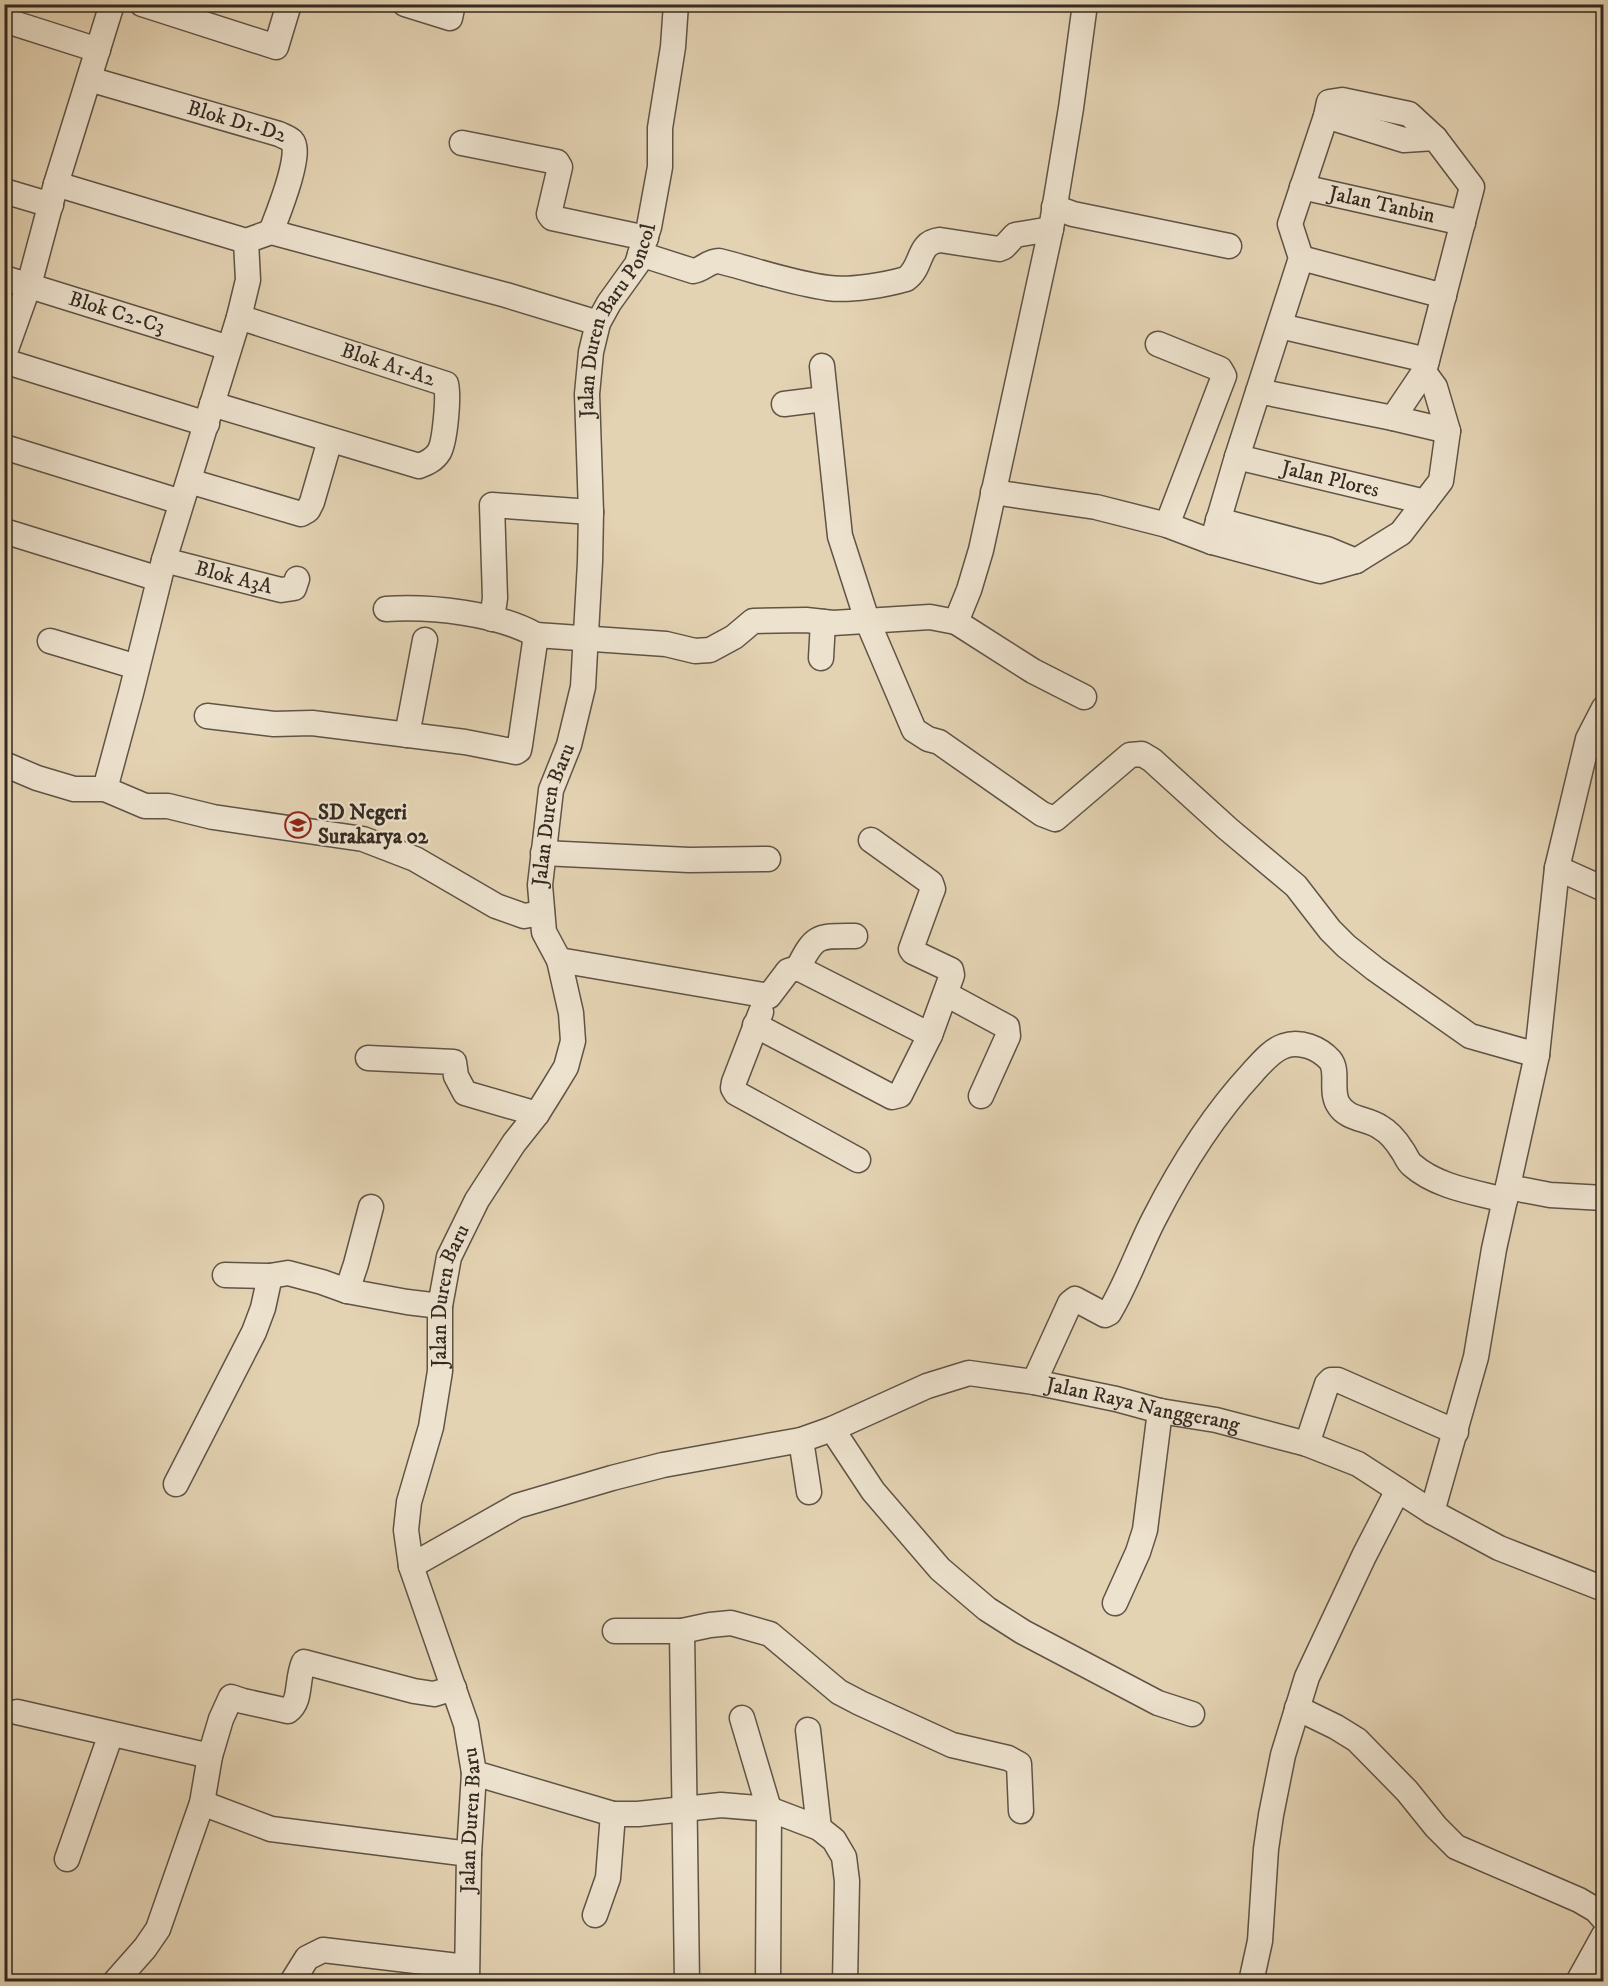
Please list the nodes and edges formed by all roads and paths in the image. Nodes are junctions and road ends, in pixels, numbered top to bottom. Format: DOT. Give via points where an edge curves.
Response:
graph roads {
  1 [pos="112,4"];
  2 [pos="142,4"];
  3 [pos="289,4"];
  4 [pos="405,4"];
  5 [pos="453,4"];
  6 [pos="676,4"];
  7 [pos="1085,4"];
  8 [pos="4,20"];
  9 [pos="98,51"];
  10 [pos="89,79"];
  11 [pos="462,143"];
  12 [pos="56,186"];
  13 [pos="1302,187"];
  14 [pos="4,191"];
  15 [pos="1052,218"];
  16 [pos="1464,223"];
  17 [pos="271,232"];
  18 [pos="246,241"];
  19 [pos="643,246"];
  20 [pos="1229,246"];
  21 [pos="1301,258"];
  22 [pos="4,278"];
  23 [pos="248,280"];
  24 [pos="29,285"];
  25 [pos="1444,296"];
  26 [pos="239,317"];
  27 [pos="598,323"];
  28 [pos="1280,326"];
  29 [pos="1158,344"];
  30 [pos="229,348"];
  31 [pos="4,356"];
  32 [pos="4,362"];
  33 [pos="822,366"];
  34 [pos="1425,366"];
  35 [pos="1258,391"];
  36 [pos="824,399"];
  37 [pos="784,404"];
  38 [pos="210,414"];
  39 [pos="1393,418"];
  40 [pos="1448,431"];
  41 [pos="330,440"];
  42 [pos="4,447"];
  43 [pos="1237,457"];
  44 [pos="185,492"];
  45 [pos="993,492"];
  46 [pos="1425,502"];
  47 [pos="591,512"];
  48 [pos="1167,525"];
  49 [pos="4,531"];
  50 [pos="1215,531"];
  51 [pos="162,569"];
  52 [pos="297,579"];
  53 [pos="386,609"];
  54 [pos="492,619"];
  55 [pos="867,621"];
  56 [pos="824,622"];
  57 [pos="956,622"];
  58 [pos="536,635"];
  59 [pos="587,639"];
  60 [pos="424,640"];
  61 [pos="50,641"];
  62 [pos="821,658"];
  63 [pos="137,667"];
  64 [pos="1084,697"];
  65 [pos="1604,708"];
  66 [pos="207,716"];
  67 [pos="406,735"];
  68 [pos="4,764"];
  69 [pos="105,789"];
  70 [pos="871,840"];
  71 [pos="543,853"];
  72 [pos="768,860"];
  73 [pos="1557,868"];
  74 [pos="1604,889"];
  75 [pos="542,913"];
  76 [pos="855,936"];
  77 [pos="559,960"];
  78 [pos="798,969"];
  79 [pos="946,994"];
  80 [pos="769,996"];
  81 [pos="755,1025"];
  82 [pos="930,1035"];
  83 [pos="1537,1055"];
  84 [pos="368,1058"];
  85 [pos="981,1096"];
  86 [pos="537,1114"];
  87 [pos="858,1160"];
  88 [pos="1507,1193"];
  89 [pos="1604,1198"];
  90 [pos="370,1207"];
  91 [pos="225,1275"];
  92 [pos="270,1276"];
  93 [pos="347,1291"];
  94 [pos="440,1306"];
  95 [pos="1034,1382"];
  96 [pos="1160,1411"];
  97 [pos="832,1430"];
  98 [pos="1456,1432"];
  99 [pos="801,1440"];
  100 [pos="1307,1444"];
  101 [pos="176,1484"];
  102 [pos="1398,1490"];
  103 [pos="809,1492"];
  104 [pos="1432,1512"];
  105 [pos="411,1566"];
  106 [pos="1604,1589"];
  107 [pos="1115,1604"];
  108 [pos="615,1631"];
  109 [pos="682,1631"];
  110 [pos="454,1688"];
  111 [pos="1297,1708"];
  112 [pos="17,1712"];
  113 [pos="1192,1714"];
  114 [pos="742,1718"];
  115 [pos="808,1730"];
  116 [pos="111,1734"];
  117 [pos="210,1756"];
  118 [pos="474,1773"];
  119 [pos="202,1803"];
  120 [pos="684,1809"];
  121 [pos="769,1809"];
  122 [pos="1021,1812"];
  123 [pos="623,1814"];
  124 [pos="819,1828"];
  125 [pos="469,1854"];
  126 [pos="67,1859"];
  127 [pos="1601,1910"];
  128 [pos="595,1915"];
  129 [pos="1604,1935"];
  130 [pos="466,1974"];
  131 [pos="115,1982"];
  132 [pos="292,1982"];
  133 [pos="687,1982"];
  134 [pos="768,1982"];
  135 [pos="845,1982"];
  136 [pos="1251,1982"];
  137 [pos="1578,1982"];
  1 -- 9 [label="street"];
  2 -- 3 [label="street" via="276,46"];
  4 -- 5 [label="street" via="450,18"];
  6 -- 19 [label="street, Jalan Duren Baru Poncol" via="660,128 660,167"];
  7 -- 15 [label="street"];
  8 -- 9 [label="street"];
  9 -- 10 [label="street"];
  10 -- 12 [label="street"];
  10 -- 17 [label="street, Blok D1-D2" via="292,140 294,164"];
  11 -- 19 [label="street" via="557,162 560,167 549,214 552,218"];
  12 -- 14 [label="street"];
  12 -- 17 [label="street"];
  12 -- 18 [label="street"];
  12 -- 24 [label="street"];
  13 -- 16 [label="street, Jalan Tanbin"];
  13 -- 16 [label="street" via="1329,102 1342,100 1409,114 1435,138 1472,187"];
  13 -- 21 [label="street" via="1290,224"];
  15 -- 19 [label="street" via="1015,235 999,249 932,241 925,246 918,267 906,279 843,288 798,282 719,261 693,271"];
  15 -- 20 [label="street" via="1073,214"];
  15 -- 45 [label="street"];
  16 -- 25 [label="street"];
  17 -- 18 [label="street"];
  17 -- 23 [label="street"];
  17 -- 27 [label="street"];
  18 -- 23 [label="street"];
  19 -- 27 [label="street, Jalan Duren Baru Poncol" via="637,264"];
  21 -- 25 [label="street"];
  21 -- 28 [label="street"];
  22 -- 24 [label="street, Blok C2-C3"];
  23 -- 26 [label="street"];
  24 -- 30 [label="street, Blok C2-C3"];
  24 -- 31 [label="street"];
  25 -- 34 [label="street"];
  26 -- 30 [label="street"];
  26 -- 41 [label="street, Blok A1-A2" via="447,384 440,451 431,461 419,466"];
  27 -- 47 [label="street, Jalan Duren Baru Poncol" via="587,394"];
  28 -- 34 [label="street"];
  28 -- 35 [label="street"];
  29 -- 48 [label="street" via="1220,369 1224,376"];
  30 -- 38 [label="street"];
  32 -- 38 [label="street, Blok A1-A2"];
  33 -- 36 [label="street"];
  34 -- 39 [label="street"];
  34 -- 40 [label="street"];
  35 -- 39 [label="street"];
  35 -- 43 [label="street"];
  36 -- 37 [label="street"];
  36 -- 55 [label="street" via="840,536"];
  38 -- 41 [label="street, Blok A1-A2"];
  38 -- 44 [label="street"];
  39 -- 40 [label="street"];
  40 -- 46 [label="street" via="1441,481"];
  41 -- 44 [label="street" via="312,502 301,514"];
  42 -- 44 [label="street"];
  43 -- 46 [label="street, Jalan Plores"];
  43 -- 50 [label="street"];
  44 -- 51 [label="street"];
  45 -- 48 [label="street" via="1096,507"];
  45 -- 57 [label="street" via="981,550"];
  46 -- 50 [label="street" via="1401,533 1356,561 1320,571"];
  47 -- 54 [label="street" via="492,505"];
  47 -- 59 [label="street, Jalan Duren Baru Poncol"];
  48 -- 50 [label="street"];
  49 -- 51 [label="street"];
  51 -- 52 [label="street, Blok A3A" via="281,590 294,588"];
  51 -- 63 [label="street"];
  53 -- 54 [label="street" via="417,608"];
  54 -- 58 [label="street"];
  55 -- 56 [label="street"];
  55 -- 57 [label="street" via="930,617"];
  55 -- 83 [label="street" via="914,730 939,742 1047,817 1060,816 1130,755 1142,754 1296,886 1330,930 1375,969 1470,1036"];
  56 -- 59 [label="street" via="753,621 710,650"];
  56 -- 62 [label="street"];
  57 -- 64 [label="street"];
  58 -- 59 [label="street"];
  58 -- 67 [label="street" via="519,750 511,752"];
  59 -- 71 [label="street, Jalan Duren Baru" via="583,687 569,745 551,790"];
  60 -- 67 [label="street"];
  61 -- 63 [label="street"];
  63 -- 69 [label="street"];
  65 -- 73 [label="street" via="1588,739"];
  66 -- 67 [label="street" via="274,724 312,723"];
  68 -- 69 [label="street" via="74,789"];
  69 -- 75 [label="street" via="145,806 168,806 213,817 363,839 424,864 496,906 524,916"];
  70 -- 79 [label="street" via="931,883 933,889 911,949 951,970"];
  71 -- 72 [label="street"];
  71 -- 75 [label="street, Jalan Duren Baru"];
  73 -- 74 [label="street"];
  73 -- 83 [label="street"];
  75 -- 77 [label="street, Jalan Duren Baru" via="544,932"];
  76 -- 78 [label="street" via="828,936 814,941"];
  77 -- 80 [label="street"];
  77 -- 86 [label="street, Jalan Duren Baru" via="573,1041 566,1067"];
  78 -- 80 [label="street" via="788,971"];
  78 -- 82 [label="street"];
  79 -- 82 [label="street"];
  79 -- 85 [label="street" via="1007,1027 1008,1036"];
  80 -- 81 [label="street"];
  81 -- 82 [label="street" via="892,1097 900,1095"];
  81 -- 87 [label="street" via="734,1082 736,1093"];
  83 -- 88 [label="street"];
  84 -- 86 [label="street" via="454,1062 465,1093"];
  86 -- 94 [label="street, Jalan Duren Baru" via="473,1209 449,1257"];
  88 -- 89 [label="street"];
  88 -- 95 [label="street" via="1455,1187 1425,1175 1410,1163 1387,1132 1354,1118 1338,1106 1332,1062 1324,1054 1302,1044 1282,1046 1238,1088 1197,1143 1155,1217 1109,1313 1105,1315 1075,1299 1070,1303"];
  88 -- 98 [label="street" via="1476,1357"];
  90 -- 93 [label="street"];
  91 -- 92 [label="street"];
  92 -- 93 [label="street" via="288,1273"];
  92 -- 101 [label="street" via="254,1332"];
  93 -- 94 [label="street"];
  94 -- 105 [label="street, Jalan Duren Baru" via="440,1371 431,1428 409,1502 406,1530"];
  95 -- 96 [label="street, Jalan Raya Nanggerang"];
  95 -- 97 [label="street, Jalan Raya Nanggerang" via="969,1373 927,1386"];
  96 -- 100 [label="street, Jalan Raya Nanggerang" via="1216,1420"];
  96 -- 107 [label="street" via="1145,1530"];
  97 -- 99 [label="street, Jalan Raya Nanggerang"];
  97 -- 113 [label="street" via="873,1491 940,1569 987,1609 1158,1703"];
  98 -- 100 [label="street" via="1331,1380"];
  98 -- 104 [label="street"];
  99 -- 103 [label="street"];
  99 -- 105 [label="street, Jalan Raya Nanggerang" via="663,1465 517,1506"];
  100 -- 102 [label="street, Jalan Raya Nanggerang" via="1358,1464"];
  102 -- 104 [label="street, Jalan Raya Nanggerang"];
  102 -- 111 [label="street" via="1325,1638"];
  104 -- 106 [label="street, Jalan Raya Nanggerang" via="1499,1548"];
  105 -- 110 [label="street, Jalan Duren Baru"];
  108 -- 109 [label="street"];
  109 -- 120 [label="street"];
  109 -- 122 [label="street" via="731,1623 770,1634 839,1692 860,1703 952,1745 1008,1758 1018,1764"];
  110 -- 117 [label="street" via="434,1694 414,1691 304,1662 297,1699 288,1711 231,1696"];
  110 -- 118 [label="street, Jalan Duren Baru" via="466,1724"];
  111 -- 127 [label="street" via="1357,1740 1456,1847"];
  111 -- 136 [label="street" via="1274,1795 1260,1941"];
  112 -- 116 [label="street"];
  114 -- 121 [label="street"];
  115 -- 124 [label="street"];
  116 -- 117 [label="street"];
  116 -- 126 [label="street"];
  117 -- 119 [label="street"];
  118 -- 123 [label="street"];
  118 -- 125 [label="street, Jalan Duren Baru"];
  119 -- 125 [label="street" via="271,1829"];
  119 -- 131 [label="street" via="158,1929"];
  120 -- 121 [label="street" via="722,1805"];
  120 -- 123 [label="street"];
  120 -- 133 [label="street"];
  121 -- 124 [label="street"];
  121 -- 134 [label="street"];
  123 -- 128 [label="street"];
  124 -- 135 [label="street" via="834,1840 844,1857"];
  125 -- 130 [label="street, Jalan Duren Baru"];
  129 -- 137 [label="street"];
  130 -- 132 [label="street" via="323,1950 307,1958"];
}
